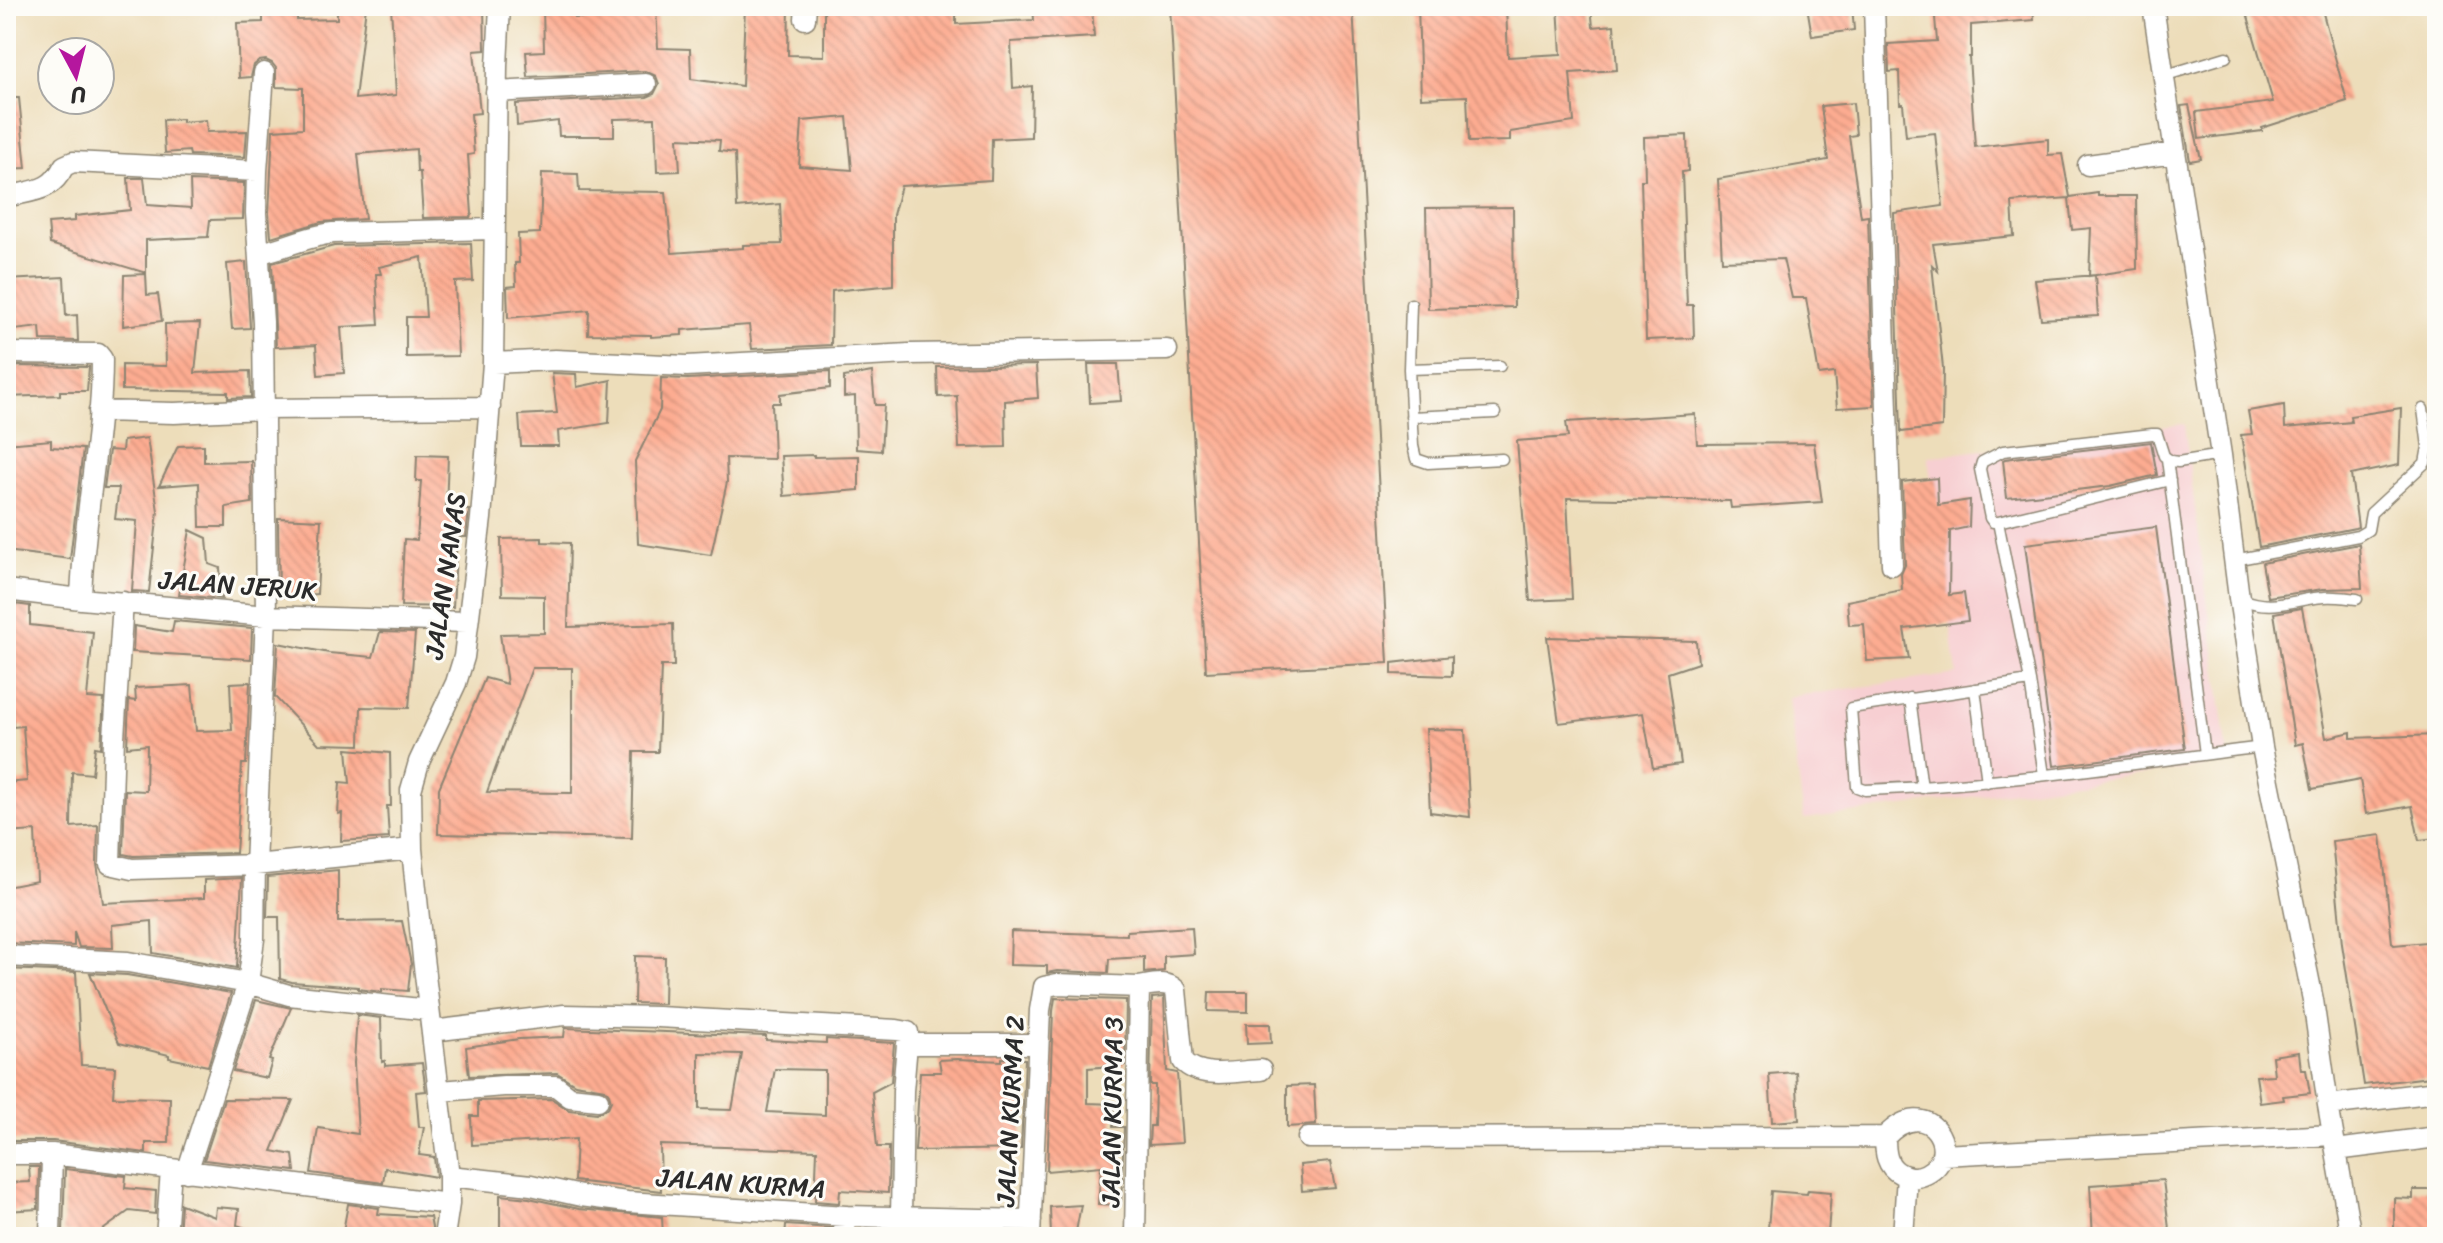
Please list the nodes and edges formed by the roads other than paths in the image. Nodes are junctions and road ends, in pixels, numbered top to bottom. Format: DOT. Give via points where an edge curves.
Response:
graph roads {
  1 [pos="500,6"];
  2 [pos="1874,6"];
  3 [pos="2153,6"];
  4 [pos="2226,57"];
  5 [pos="264,73"];
  6 [pos="2163,76"];
  7 [pos="646,84"];
  8 [pos="496,92"];
  9 [pos="2174,153"];
  10 [pos="2088,165"];
  11 [pos="257,171"];
  12 [pos="6,197"];
  13 [pos="494,229"];
  14 [pos="260,253"];
  15 [pos="1411,304"];
  16 [pos="1167,350"];
  17 [pos="6,353"];
  18 [pos="493,363"];
  19 [pos="1500,366"];
  20 [pos="1409,369"];
  21 [pos="490,407"];
  22 [pos="263,409"];
  23 [pos="2423,409"];
  24 [pos="99,411"];
  25 [pos="1495,413"];
  26 [pos="1411,417"];
  27 [pos="2221,455"];
  28 [pos="1502,459"];
  29 [pos="2167,459"];
  30 [pos="2170,480"];
  31 [pos="1998,522"];
  32 [pos="2234,560"];
  33 [pos="1892,565"];
  34 [pos="6,590"];
  35 [pos="2239,598"];
  36 [pos="81,599"];
  37 [pos="2357,599"];
  38 [pos="123,602"];
  39 [pos="266,616"];
  40 [pos="467,622"];
  41 [pos="2030,681"];
  42 [pos="1975,689"];
  43 [pos="1910,698"];
  44 [pos="2262,747"];
  45 [pos="2205,754"];
  46 [pos="2044,775"];
  47 [pos="1987,782"];
  48 [pos="1922,788"];
  49 [pos="412,849"];
  50 [pos="255,865"];
  51 [pos="6,956"];
  52 [pos="248,983"];
  53 [pos="1044,987"];
  54 [pos="1139,987"];
  55 [pos="431,1021"];
  56 [pos="907,1044"];
  57 [pos="1038,1044"];
  58 [pos="1261,1070"];
  59 [pos="440,1091"];
  60 [pos="2437,1092"];
  61 [pos="598,1100"];
  62 [pos="2328,1105"];
  63 [pos="1885,1137"];
  64 [pos="2437,1137"];
  65 [pos="1308,1138"];
  66 [pos="2335,1142"];
  67 [pos="6,1154"];
  68 [pos="52,1154"];
  69 [pos="1942,1155"];
  70 [pos="179,1171"];
  71 [pos="449,1176"];
  72 [pos="1907,1176"];
  73 [pos="449,1204"];
  74 [pos="846,1216"];
  75 [pos="901,1217"];
  76 [pos="930,1228"];
  77 [pos="1030,1228"];
  78 [pos="50,1237"];
  79 [pos="166,1237"];
  80 [pos="444,1237"];
  81 [pos="843,1237"];
  82 [pos="1135,1237"];
  83 [pos="1903,1237"];
  84 [pos="2351,1237"];
  1 -- 8 [label="street, JALAN NANAS"];
  2 -- 33 [label="street"];
  3 -- 6 [label="street"];
  4 -- 6 [label="lane"];
  5 -- 11 [label="street"];
  6 -- 9 [label="street"];
  7 -- 8 [label="street"];
  8 -- 13 [label="street, JALAN NANAS"];
  9 -- 10 [label="street"];
  9 -- 27 [label="street"];
  11 -- 12 [label="street" via="73,162 48,187"];
  11 -- 14 [label="street"];
  13 -- 14 [label="street" via="333,233"];
  13 -- 18 [label="street, JALAN NANAS"];
  14 -- 22 [label="street"];
  15 -- 20 [label="lane"];
  16 -- 18 [label="street" via="909,354 687,366 570,360"];
  17 -- 24 [label="street" via="98,354"];
  18 -- 21 [label="street, JALAN NANAS"];
  19 -- 20 [label="lane"];
  20 -- 26 [label="lane"];
  21 -- 22 [label="street"];
  21 -- 40 [label="street, JALAN NANAS"];
  22 -- 24 [label="street"];
  22 -- 39 [label="street"];
  23 -- 32 [label="lane" via="2425,463 2371,513 2368,530"];
  24 -- 36 [label="street"];
  25 -- 26 [label="lane"];
  26 -- 28 [label="lane" via="1416,459"];
  27 -- 29 [label="lane"];
  27 -- 32 [label="street"];
  29 -- 30 [label="lane"];
  29 -- 31 [label="lane" via="2157,434 1995,454 1980,469 1990,518"];
  30 -- 31 [label="lane"];
  30 -- 45 [label="lane"];
  31 -- 41 [label="lane"];
  32 -- 35 [label="street"];
  34 -- 36 [label="street, JALAN JERUK"];
  35 -- 37 [label="lane" via="2277,605 2324,597"];
  35 -- 44 [label="street"];
  36 -- 38 [label="street, JALAN JERUK"];
  38 -- 39 [label="street, JALAN JERUK"];
  38 -- 50 [label="street" via="110,864 132,869"];
  39 -- 40 [label="street, JALAN JERUK"];
  39 -- 50 [label="street"];
  40 -- 49 [label="street, JALAN NANAS" via="456,683 413,783"];
  41 -- 42 [label="lane"];
  41 -- 46 [label="lane"];
  42 -- 43 [label="lane"];
  42 -- 47 [label="lane"];
  43 -- 48 [label="lane"];
  43 -- 48 [label="lane" via="1850,709 1857,787"];
  44 -- 45 [label="lane"];
  44 -- 62 [label="street" via="2313,1000"];
  45 -- 46 [label="lane"];
  46 -- 47 [label="lane"];
  47 -- 48 [label="lane"];
  49 -- 50 [label="street"];
  49 -- 55 [label="street, JALAN NANAS"];
  50 -- 52 [label="street"];
  51 -- 52 [label="street" via="128,962"];
  52 -- 55 [label="street"];
  52 -- 70 [label="street"];
  53 -- 54 [label="street, JALAN KURMA 3"];
  53 -- 57 [label="street, JALAN KURMA 2"];
  54 -- 58 [label="street" via="1157,984 1176,990 1183,1061 1191,1068"];
  54 -- 82 [label="street, JALAN KURMA 3"];
  55 -- 56 [label="street" via="658,1017 897,1030 908,1032"];
  55 -- 59 [label="street, JALAN NANAS"];
  56 -- 57 [label="street"];
  56 -- 75 [label="street"];
  57 -- 77 [label="street, JALAN KURMA 2"];
  59 -- 61 [label="street" via="556,1086 570,1097"];
  59 -- 71 [label="street, JALAN NANAS"];
  60 -- 62 [label="street"];
  62 -- 66 [label="street"];
  63 -- 65 [label="street"];
  63 -- 69 [label="street" via="1901,1122 1927,1122 1937,1130"];
  63 -- 72 [label="street" via="1889,1163"];
  64 -- 66 [label="street"];
  66 -- 69 [label="street"];
  66 -- 84 [label="street"];
  67 -- 68 [label="street"];
  68 -- 70 [label="street"];
  68 -- 78 [label="street"];
  69 -- 72 [label="street" via="1929,1173"];
  70 -- 73 [label="street"];
  70 -- 79 [label="street"];
  71 -- 73 [label="street, JALAN NANAS"];
  71 -- 74 [label="street, JALAN KURMA" via="627,1202"];
  72 -- 83 [label="street"];
  73 -- 80 [label="street, JALAN NANAS"];
  74 -- 75 [label="street, JALAN KURMA"];
  74 -- 81 [label="street"];
  75 -- 76 [label="street, JALAN KURMA"];
  76 -- 77 [label="street, JALAN KURMA"];
}
